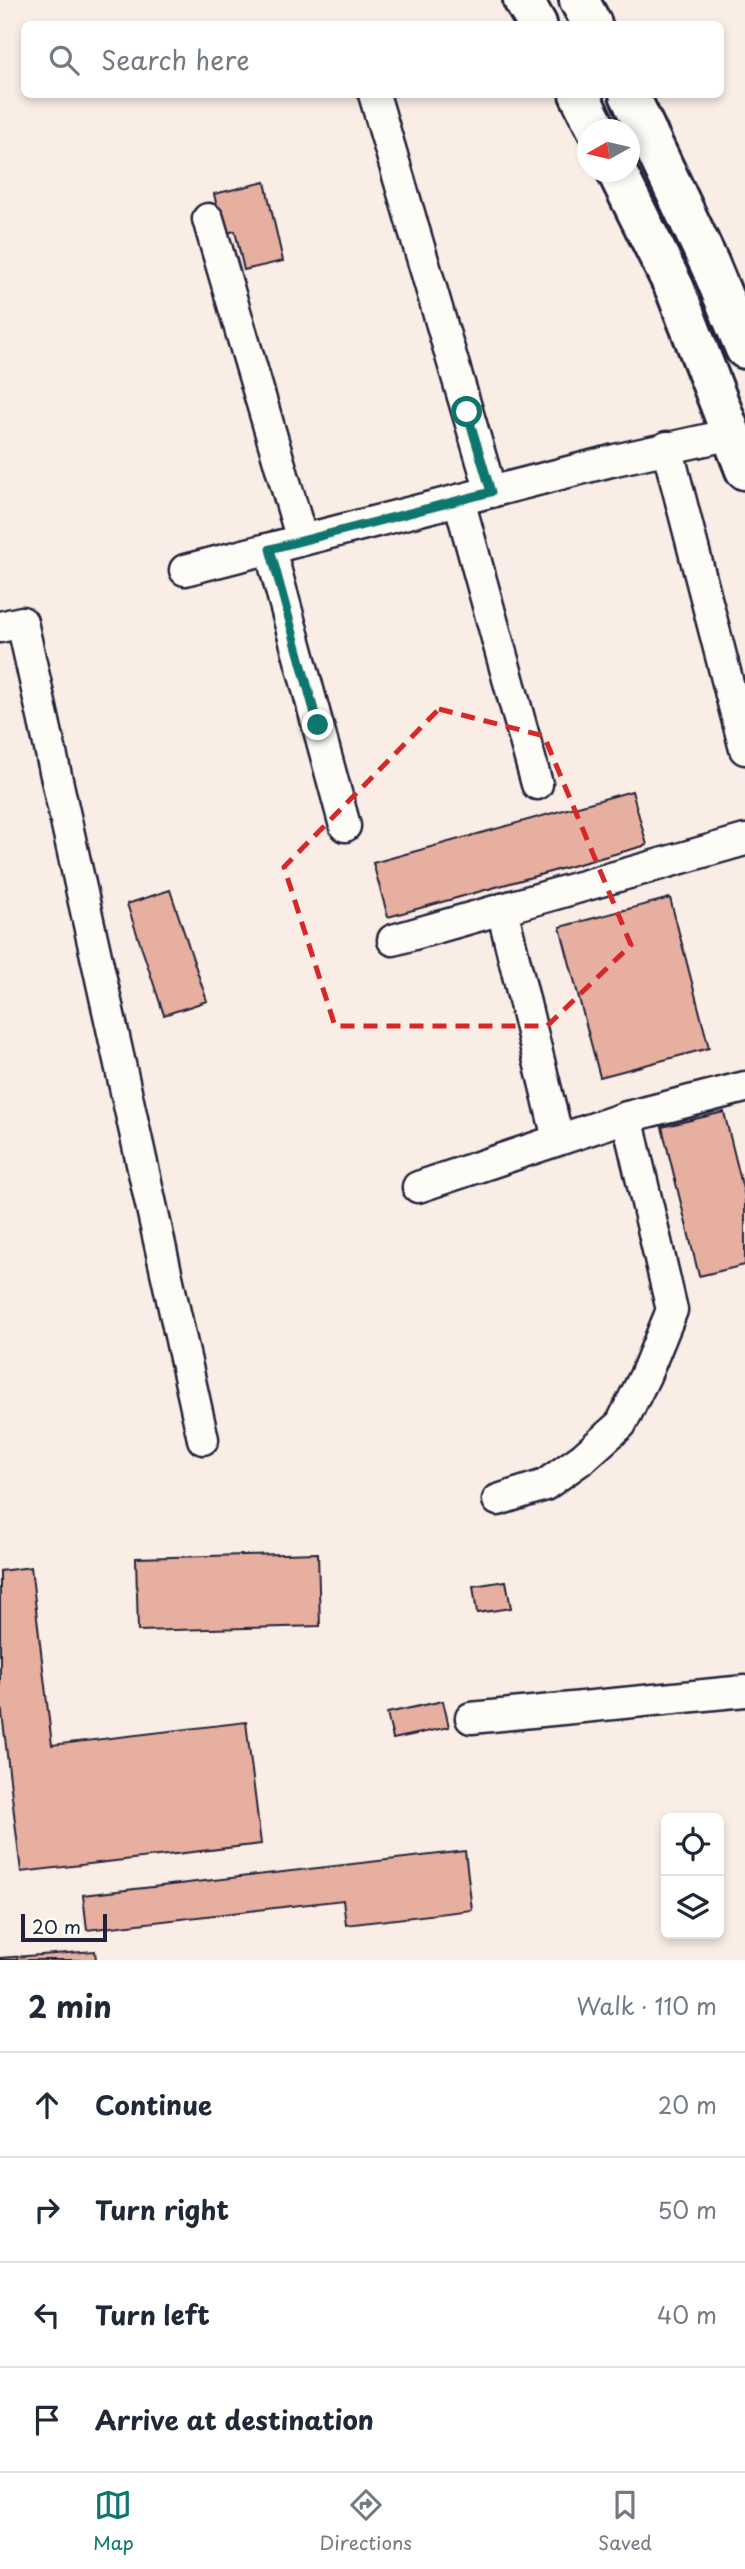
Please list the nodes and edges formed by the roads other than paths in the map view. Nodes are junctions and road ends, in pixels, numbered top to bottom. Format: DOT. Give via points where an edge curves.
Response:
graph roads {
  1 [pos="523,0"];
  2 [pos="579,0"];
  3 [pos="535,21"];
  4 [pos="590,21"];
  5 [pos="375,98"];
  6 [pos="581,98"];
  7 [pos="631,98"];
  8 [pos="592,119"];
  9 [pos="622,182"];
  10 [pos="208,219"];
  11 [pos="745,349"];
  12 [pos="732,434"];
  13 [pos="667,447"];
  14 [pos="745,470"];
  15 [pos="491,492"];
  16 [pos="458,500"];
  17 [pos="302,540"];
  18 [pos="270,549"];
  19 [pos="185,570"];
  20 [pos="0,627"];
  21 [pos="745,750"];
  22 [pos="537,784"];
  23 [pos="345,826"];
  24 [pos="745,840"];
  25 [pos="502,909"];
  26 [pos="393,940"];
  27 [pos="745,1087"];
  28 [pos="627,1117"];
  29 [pos="558,1139"];
  30 [pos="418,1187"];
  31 [pos="202,1439"];
  32 [pos="498,1500"];
  33 [pos="745,1691"];
  34 [pos="471,1718"];
  1 -- 3 [label="highway"];
  2 -- 4 [label="highway"];
  5 -- 15 [label="lane"];
  6 -- 8 [label="highway"];
  7 -- 11 [label="highway"];
  9 -- 12 [label="highway" via="675,289"];
  10 -- 17 [label="lane"];
  12 -- 13 [label="lane"];
  12 -- 14 [label="highway"];
  13 -- 15 [label="lane"];
  13 -- 21 [label="lane"];
  15 -- 16 [label="lane"];
  16 -- 17 [label="lane"];
  16 -- 22 [label="lane"];
  17 -- 18 [label="lane"];
  18 -- 19 [label="lane"];
  18 -- 23 [label="lane"];
  20 -- 31 [label="lane" via="22,622"];
  24 -- 25 [label="lane"];
  25 -- 26 [label="lane"];
  25 -- 29 [label="lane"];
  27 -- 28 [label="lane"];
  28 -- 29 [label="lane"];
  28 -- 32 [label="lane" via="672,1310 621,1424 545,1485"];
  29 -- 30 [label="lane"];
  33 -- 34 [label="lane"];
}
